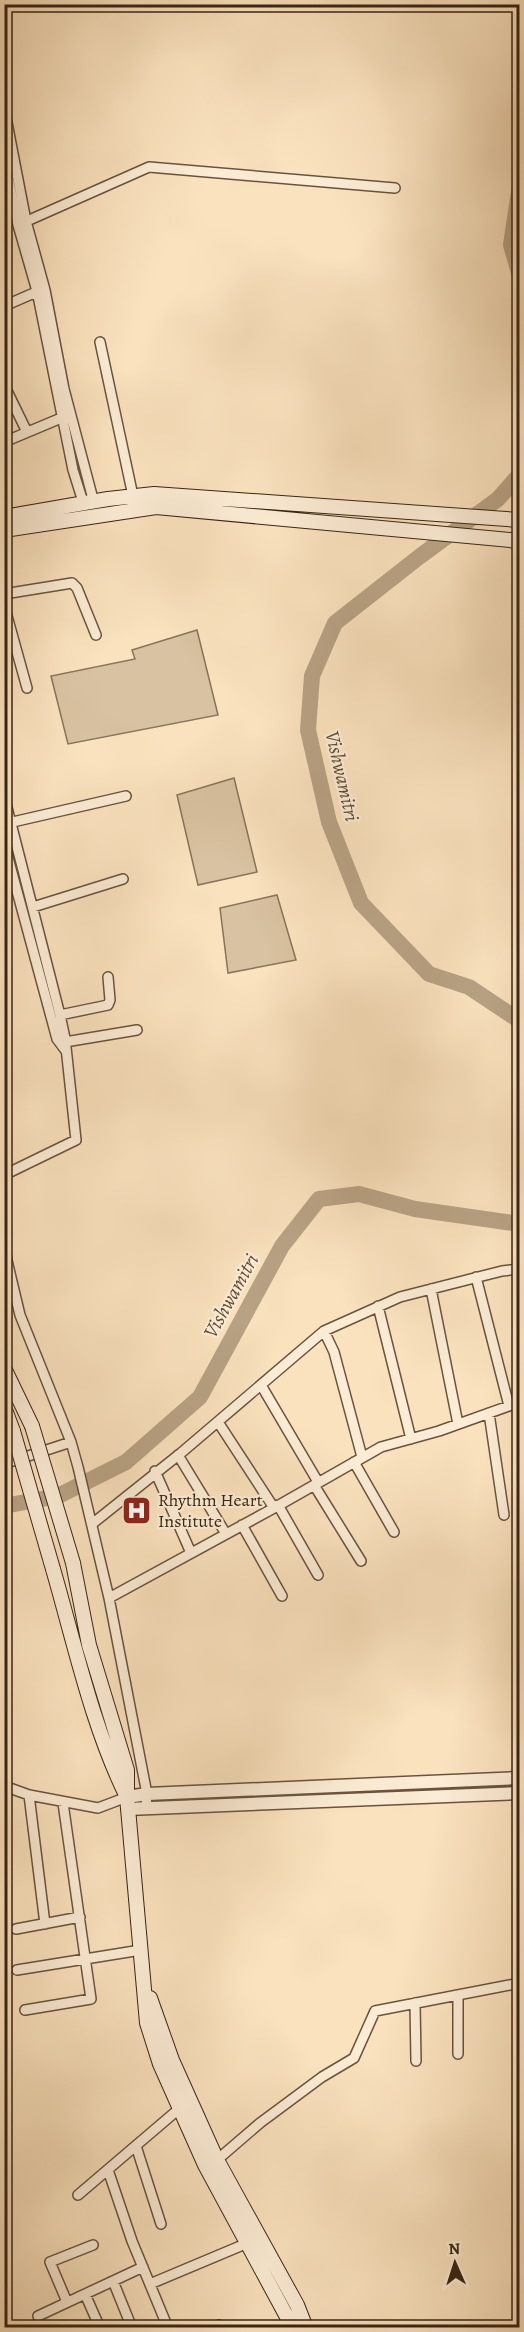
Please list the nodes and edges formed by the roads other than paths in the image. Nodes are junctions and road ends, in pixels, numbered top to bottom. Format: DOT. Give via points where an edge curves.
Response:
graph roads {
  1 [pos="4,107"];
  2 [pos="4,158"];
  3 [pos="395,188"];
  4 [pos="22,223"];
  5 [pos="41,290"];
  6 [pos="4,306"];
  7 [pos="100,342"];
  8 [pos="8,393"];
  9 [pos="66,416"];
  10 [pos="27,432"];
  11 [pos="4,442"];
  12 [pos="133,496"];
  13 [pos="330,506"];
  14 [pos="86,508"];
  15 [pos="4,518"];
  16 [pos="519,520"];
  17 [pos="327,523"];
  18 [pos="4,530"];
  19 [pos="519,541"];
  20 [pos="4,594"];
  21 [pos="4,605"];
  22 [pos="96,635"];
  23 [pos="27,688"];
  24 [pos="4,796"];
  25 [pos="126,796"];
  26 [pos="9,824"];
  27 [pos="4,843"];
  28 [pos="7,864"];
  29 [pos="23,865"];
  30 [pos="123,879"];
  31 [pos="33,907"];
  32 [pos="108,977"];
  33 [pos="60,1016"];
  34 [pos="137,1030"];
  35 [pos="65,1047"];
  36 [pos="4,1175"];
  37 [pos="4,1248"];
  38 [pos="519,1269"];
  39 [pos="476,1277"];
  40 [pos="431,1289"];
  41 [pos="378,1306"];
  42 [pos="324,1331"];
  43 [pos="4,1368"];
  44 [pos="261,1385"];
  45 [pos="519,1402"];
  46 [pos="509,1406"];
  47 [pos="4,1407"];
  48 [pos="489,1413"];
  49 [pos="218,1422"];
  50 [pos="458,1424"];
  51 [pos="411,1439"];
  52 [pos="71,1443"];
  53 [pos="178,1455"];
  54 [pos="358,1460"];
  55 [pos="4,1461"];
  56 [pos="155,1471"];
  57 [pos="316,1484"];
  58 [pos="276,1506"];
  59 [pos="504,1515"];
  60 [pos="91,1522"];
  61 [pos="242,1525"];
  62 [pos="394,1532"];
  63 [pos="226,1534"];
  64 [pos="191,1554"];
  65 [pos="361,1561"];
  66 [pos="318,1575"];
  67 [pos="282,1596"];
  68 [pos="109,1598"];
  69 [pos="519,1778"];
  70 [pos="4,1786"];
  71 [pos="519,1793"];
  72 [pos="147,1794"];
  73 [pos="29,1795"];
  74 [pos="63,1803"];
  75 [pos="128,1803"];
  76 [pos="146,1807"];
  77 [pos="80,1917"];
  78 [pos="45,1924"];
  79 [pos="16,1929"];
  80 [pos="141,1950"];
  81 [pos="84,1960"];
  82 [pos="17,1970"];
  83 [pos="144,1982"];
  84 [pos="519,1983"];
  85 [pos="458,1995"];
  86 [pos="415,2003"];
  87 [pos="25,2010"];
  88 [pos="458,2054"];
  89 [pos="416,2061"];
  90 [pos="180,2108"];
  91 [pos="136,2146"];
  92 [pos="217,2160"];
  93 [pos="108,2170"];
  94 [pos="78,2195"];
  95 [pos="161,2224"];
  96 [pos="254,2240"];
  97 [pos="93,2245"];
  98 [pos="143,2267"];
  99 [pos="113,2281"];
  100 [pos="150,2284"];
  101 [pos="85,2294"];
  102 [pos="67,2302"];
  103 [pos="38,2316"];
  104 [pos="98,2327"];
  105 [pos="132,2328"];
  106 [pos="168,2328"];
  107 [pos="292,2328"];
  108 [pos="306,2328"];
  1 -- 4 [label="street"];
  2 -- 4 [label="street"];
  3 -- 4 [label="street" via="149,167"];
  4 -- 5 [label="street"];
  5 -- 6 [label="street"];
  5 -- 9 [label="street"];
  7 -- 12 [label="street"];
  8 -- 10 [label="street"];
  9 -- 10 [label="street"];
  9 -- 14 [label="street"];
  10 -- 11 [label="street"];
  12 -- 13 [label="main road" via="154,494"];
  12 -- 14 [label="main road"];
  13 -- 16 [label="main road"];
  13 -- 17 [label="main road"];
  14 -- 15 [label="main road"];
  14 -- 17 [label="main road" via="156,507"];
  14 -- 18 [label="main road"];
  17 -- 19 [label="main road"];
  20 -- 22 [label="street" via="72,583"];
  21 -- 23 [label="street"];
  24 -- 26 [label="street"];
  25 -- 26 [label="street"];
  26 -- 29 [label="street"];
  27 -- 28 [label="street"];
  28 -- 29 [label="street"];
  28 -- 35 [label="street" via="57,1039"];
  29 -- 31 [label="street"];
  30 -- 31 [label="street"];
  31 -- 33 [label="street"];
  32 -- 33 [label="street" via="108,1005"];
  33 -- 35 [label="street"];
  34 -- 35 [label="street"];
  35 -- 36 [label="street" via="76,1140"];
  37 -- 52 [label="street" via="20,1315"];
  38 -- 39 [label="street"];
  39 -- 40 [label="street"];
  39 -- 46 [label="street"];
  40 -- 41 [label="street"];
  40 -- 50 [label="street"];
  41 -- 42 [label="street"];
  41 -- 51 [label="street"];
  42 -- 44 [label="street"];
  42 -- 54 [label="street" via="334,1352"];
  43 -- 75 [label="main road, bridge" via="32,1426 73,1563 89,1645 127,1770"];
  44 -- 49 [label="street"];
  44 -- 57 [label="street"];
  45 -- 46 [label="street"];
  46 -- 48 [label="street"];
  47 -- 75 [label="main road, bridge" via="99,1728"];
  48 -- 50 [label="street"];
  48 -- 59 [label="street"];
  49 -- 53 [label="street"];
  49 -- 58 [label="street"];
  50 -- 51 [label="street"];
  51 -- 54 [label="street" via="381,1447"];
  52 -- 55 [label="street"];
  52 -- 60 [label="street"];
  53 -- 56 [label="street"];
  53 -- 63 [label="street"];
  54 -- 57 [label="street"];
  54 -- 62 [label="street"];
  56 -- 60 [label="street"];
  56 -- 64 [label="street"];
  57 -- 58 [label="street"];
  57 -- 65 [label="street"];
  58 -- 61 [label="street"];
  58 -- 66 [label="street"];
  60 -- 68 [label="street"];
  61 -- 63 [label="street"];
  61 -- 67 [label="street"];
  63 -- 64 [label="street"];
  64 -- 68 [label="street"];
  68 -- 72 [label="street"];
  69 -- 72 [label="street"];
  70 -- 73 [label="street"];
  71 -- 76 [label="street"];
  72 -- 75 [label="street"];
  72 -- 76 [label="street"];
  73 -- 74 [label="street"];
  73 -- 78 [label="street"];
  74 -- 75 [label="street" via="98,1808"];
  74 -- 77 [label="street"];
  75 -- 76 [label="street"];
  75 -- 80 [label="main road"];
  77 -- 78 [label="street"];
  77 -- 81 [label="street"];
  78 -- 79 [label="street"];
  80 -- 81 [label="street"];
  80 -- 83 [label="main road"];
  81 -- 82 [label="street"];
  81 -- 87 [label="street" via="91,1999"];
  83 -- 90 [label="main road" via="147,2023"];
  83 -- 92 [label="main road" via="171,2060"];
  84 -- 85 [label="street"];
  85 -- 86 [label="street"];
  85 -- 88 [label="street"];
  86 -- 89 [label="street"];
  86 -- 92 [label="street" via="375,2011 354,2058 269,2116"];
  90 -- 91 [label="street"];
  90 -- 96 [label="main road" via="205,2165"];
  91 -- 93 [label="street"];
  91 -- 95 [label="street"];
  92 -- 96 [label="main road"];
  93 -- 94 [label="street"];
  93 -- 98 [label="street"];
  96 -- 100 [label="street"];
  96 -- 107 [label="main road"];
  96 -- 108 [label="main road" via="297,2305"];
  97 -- 102 [label="street" via="50,2262"];
  98 -- 99 [label="street"];
  98 -- 100 [label="street"];
  99 -- 101 [label="street"];
  99 -- 105 [label="street"];
  100 -- 106 [label="street"];
  101 -- 102 [label="street"];
  101 -- 104 [label="street"];
  102 -- 103 [label="street"];
}
